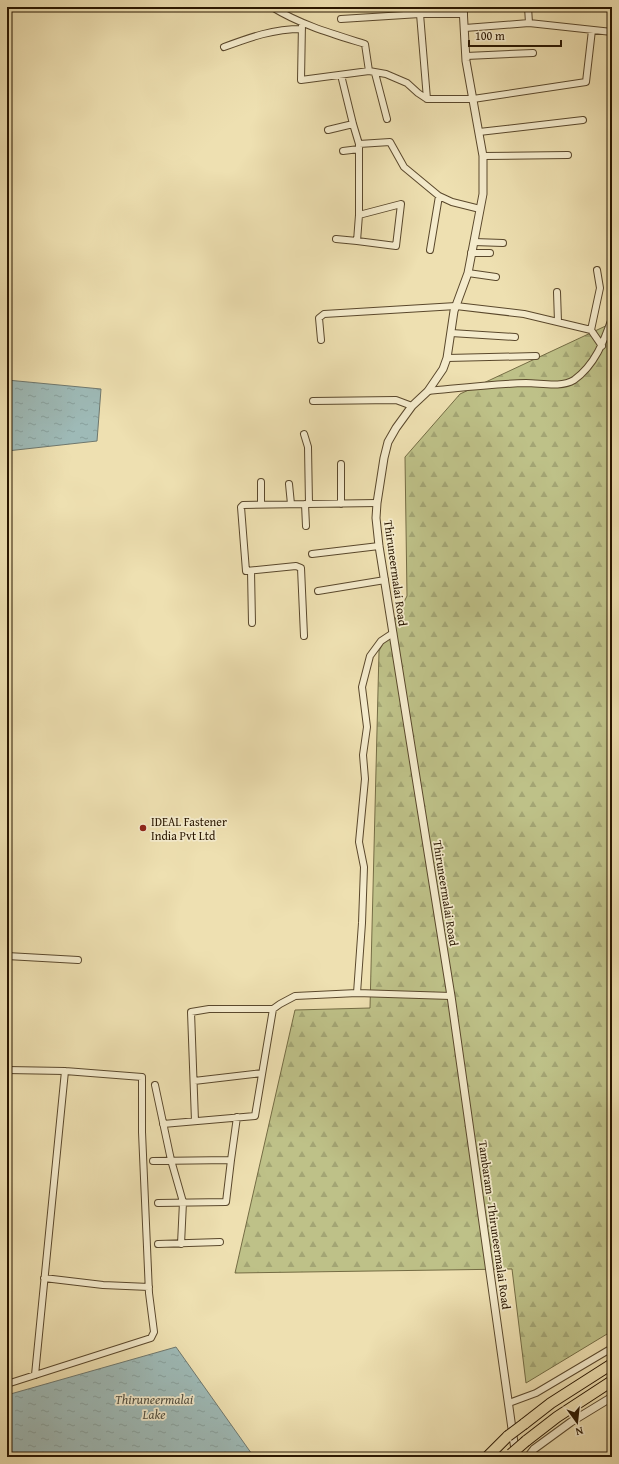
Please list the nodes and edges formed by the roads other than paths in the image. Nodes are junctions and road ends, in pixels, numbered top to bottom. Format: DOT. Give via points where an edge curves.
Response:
graph roads {
  1 [pos="272,7"];
  2 [pos="528,7"];
  3 [pos="463,10"];
  4 [pos="420,14"];
  5 [pos="341,19"];
  6 [pos="529,23"];
  7 [pos="302,26"];
  8 [pos="464,28"];
  9 [pos="592,30"];
  10 [pos="612,32"];
  11 [pos="224,47"];
  12 [pos="533,53"];
  13 [pos="466,56"];
  14 [pos="369,71"];
  15 [pos="375,73"];
  16 [pos="341,75"];
  17 [pos="427,99"];
  18 [pos="473,99"];
  19 [pos="387,119"];
  20 [pos="583,120"];
  21 [pos="352,124"];
  22 [pos="328,130"];
  23 [pos="479,132"];
  24 [pos="359,147"];
  25 [pos="343,151"];
  26 [pos="568,155"];
  27 [pos="483,156"];
  28 [pos="439,196"];
  29 [pos="480,209"];
  30 [pos="359,215"];
  31 [pos="336,239"];
  32 [pos="357,241"];
  33 [pos="474,242"];
  34 [pos="503,243"];
  35 [pos="430,250"];
  36 [pos="471,253"];
  37 [pos="490,253"];
  38 [pos="597,270"];
  39 [pos="468,273"];
  40 [pos="496,277"];
  41 [pos="557,292"];
  42 [pos="456,306"];
  43 [pos="612,318"];
  44 [pos="558,322"];
  45 [pos="591,330"];
  46 [pos="451,333"];
  47 [pos="514,337"];
  48 [pos="321,340"];
  49 [pos="602,346"];
  50 [pos="536,356"];
  51 [pos="447,358"];
  52 [pos="428,391"];
  53 [pos="313,401"];
  54 [pos="412,406"];
  55 [pos="304,434"];
  56 [pos="341,464"];
  57 [pos="261,482"];
  58 [pos="289,484"];
  59 [pos="377,503"];
  60 [pos="261,504"];
  61 [pos="291,504"];
  62 [pos="307,504"];
  63 [pos="341,504"];
  64 [pos="306,526"];
  65 [pos="379,546"];
  66 [pos="312,554"];
  67 [pos="252,571"];
  68 [pos="385,580"];
  69 [pos="318,592"];
  70 [pos="252,624"];
  71 [pos="393,633"];
  72 [pos="304,636"];
  73 [pos="7,956"];
  74 [pos="78,960"];
  75 [pos="357,993"];
  76 [pos="451,996"];
  77 [pos="273,1009"];
  78 [pos="7,1070"];
  79 [pos="65,1072"];
  80 [pos="262,1073"];
  81 [pos="194,1081"];
  82 [pos="155,1085"];
  83 [pos="237,1118"];
  84 [pos="195,1121"];
  85 [pos="163,1124"];
  86 [pos="153,1160"];
  87 [pos="171,1160"];
  88 [pos="231,1160"];
  89 [pos="183,1202"];
  90 [pos="158,1203"];
  91 [pos="220,1242"];
  92 [pos="158,1244"];
  93 [pos="181,1244"];
  94 [pos="44,1278"];
  95 [pos="149,1287"];
  96 [pos="612,1348"];
  97 [pos="612,1364"];
  98 [pos="35,1375"];
  99 [pos="612,1381"];
  100 [pos="7,1384"];
  101 [pos="612,1397"];
  102 [pos="509,1404"];
  103 [pos="511,1456"];
  104 [pos="487,1457"];
  105 [pos="528,1457"];
  1 -- 7 [label="street"];
  2 -- 6 [label="street"];
  3 -- 4 [label="street"];
  3 -- 8 [label="street, Thiruneermalai Road"];
  4 -- 5 [label="street"];
  4 -- 17 [label="street"];
  6 -- 8 [label="street"];
  6 -- 9 [label="street"];
  7 -- 11 [label="street" via="268,32"];
  7 -- 14 [label="street" via="365,44"];
  7 -- 16 [label="street" via="301,80"];
  8 -- 13 [label="street, Thiruneermalai Road"];
  9 -- 10 [label="street"];
  9 -- 18 [label="street" via="586,82"];
  12 -- 13 [label="street"];
  13 -- 18 [label="street, Thiruneermalai Road"];
  14 -- 15 [label="street"];
  14 -- 16 [label="street"];
  15 -- 17 [label="street" via="386,74 406,83"];
  15 -- 19 [label="street"];
  16 -- 21 [label="street"];
  17 -- 18 [label="street"];
  18 -- 23 [label="street, Thiruneermalai Road"];
  20 -- 23 [label="street"];
  21 -- 22 [label="street"];
  21 -- 24 [label="street"];
  23 -- 27 [label="street, Thiruneermalai Road"];
  24 -- 25 [label="street"];
  24 -- 28 [label="street" via="390,142 404,167"];
  24 -- 30 [label="street"];
  26 -- 27 [label="street"];
  27 -- 29 [label="street, Thiruneermalai Road" via="483,194"];
  28 -- 29 [label="street"];
  28 -- 35 [label="street"];
  29 -- 33 [label="street, Thiruneermalai Road"];
  30 -- 32 [label="street"];
  30 -- 32 [label="street" via="401,204 396,246"];
  31 -- 32 [label="street"];
  33 -- 34 [label="street"];
  33 -- 36 [label="street, Thiruneermalai Road"];
  36 -- 37 [label="street"];
  36 -- 39 [label="street, Thiruneermalai Road"];
  38 -- 45 [label="street" via="600,288"];
  39 -- 40 [label="street"];
  39 -- 42 [label="street, Thiruneermalai Road"];
  41 -- 44 [label="street"];
  42 -- 44 [label="street" via="524,314"];
  42 -- 46 [label="street, Thiruneermalai Road"];
  42 -- 48 [label="street" via="324,314 320,318"];
  43 -- 49 [label="street"];
  44 -- 45 [label="street"];
  45 -- 49 [label="street"];
  46 -- 47 [label="street"];
  46 -- 51 [label="street, Thiruneermalai Road"];
  49 -- 52 [label="street" via="587,369 573,381 560,384 526,383"];
  50 -- 51 [label="street"];
  51 -- 52 [label="street, Thiruneermalai Road" via="443,369"];
  52 -- 54 [label="street, Thiruneermalai Road"];
  53 -- 54 [label="street" via="396,400"];
  54 -- 59 [label="street, Thiruneermalai Road" via="388,442"];
  55 -- 62 [label="street" via="308,447"];
  56 -- 63 [label="street"];
  57 -- 60 [label="street"];
  58 -- 61 [label="street"];
  59 -- 63 [label="street"];
  59 -- 65 [label="street, Thiruneermalai Road"];
  60 -- 61 [label="street"];
  60 -- 67 [label="street" via="243,505 241,508 245,570"];
  61 -- 62 [label="street"];
  62 -- 63 [label="street"];
  62 -- 64 [label="street"];
  65 -- 66 [label="street"];
  65 -- 68 [label="street, Thiruneermalai Road"];
  67 -- 70 [label="street"];
  67 -- 72 [label="street" via="296,566 301,568"];
  68 -- 69 [label="street"];
  68 -- 71 [label="street, Thiruneermalai Road"];
  71 -- 75 [label="street" via="381,641 370,656 362,687 367,727 363,755 364,779 359,842 364,867"];
  71 -- 76 [label="street, Thiruneermalai Road"];
  73 -- 74 [label="street"];
  75 -- 76 [label="street"];
  75 -- 77 [label="street" via="295,996"];
  76 -- 102 [label="street, Tambaram - Thiruneermalai Road"];
  77 -- 80 [label="street"];
  77 -- 81 [label="street" via="209,1009 191,1012"];
  78 -- 79 [label="street"];
  79 -- 94 [label="street"];
  79 -- 95 [label="street" via="142,1077"];
  80 -- 81 [label="street"];
  80 -- 83 [label="street" via="255,1116"];
  81 -- 84 [label="street"];
  82 -- 85 [label="street"];
  83 -- 84 [label="street"];
  83 -- 88 [label="street"];
  84 -- 85 [label="street"];
  85 -- 87 [label="street"];
  86 -- 87 [label="street"];
  87 -- 88 [label="street"];
  87 -- 89 [label="street"];
  88 -- 89 [label="street" via="226,1202"];
  89 -- 90 [label="street"];
  89 -- 93 [label="street"];
  91 -- 93 [label="street"];
  92 -- 93 [label="street"];
  94 -- 95 [label="street"];
  94 -- 98 [label="street"];
  95 -- 98 [label="street" via="154,1332 151,1338"];
  96 -- 102 [label="street" via="536,1393"];
  97 -- 104 [label="highway, bridge" via="551,1403 508,1436"];
  98 -- 100 [label="street"];
  99 -- 103 [label="highway, bridge" via="557,1417"];
  101 -- 105 [label="street" via="534,1449"];
  102 -- 103 [label="street, Tambaram - Thiruneermalai Road"];
}
